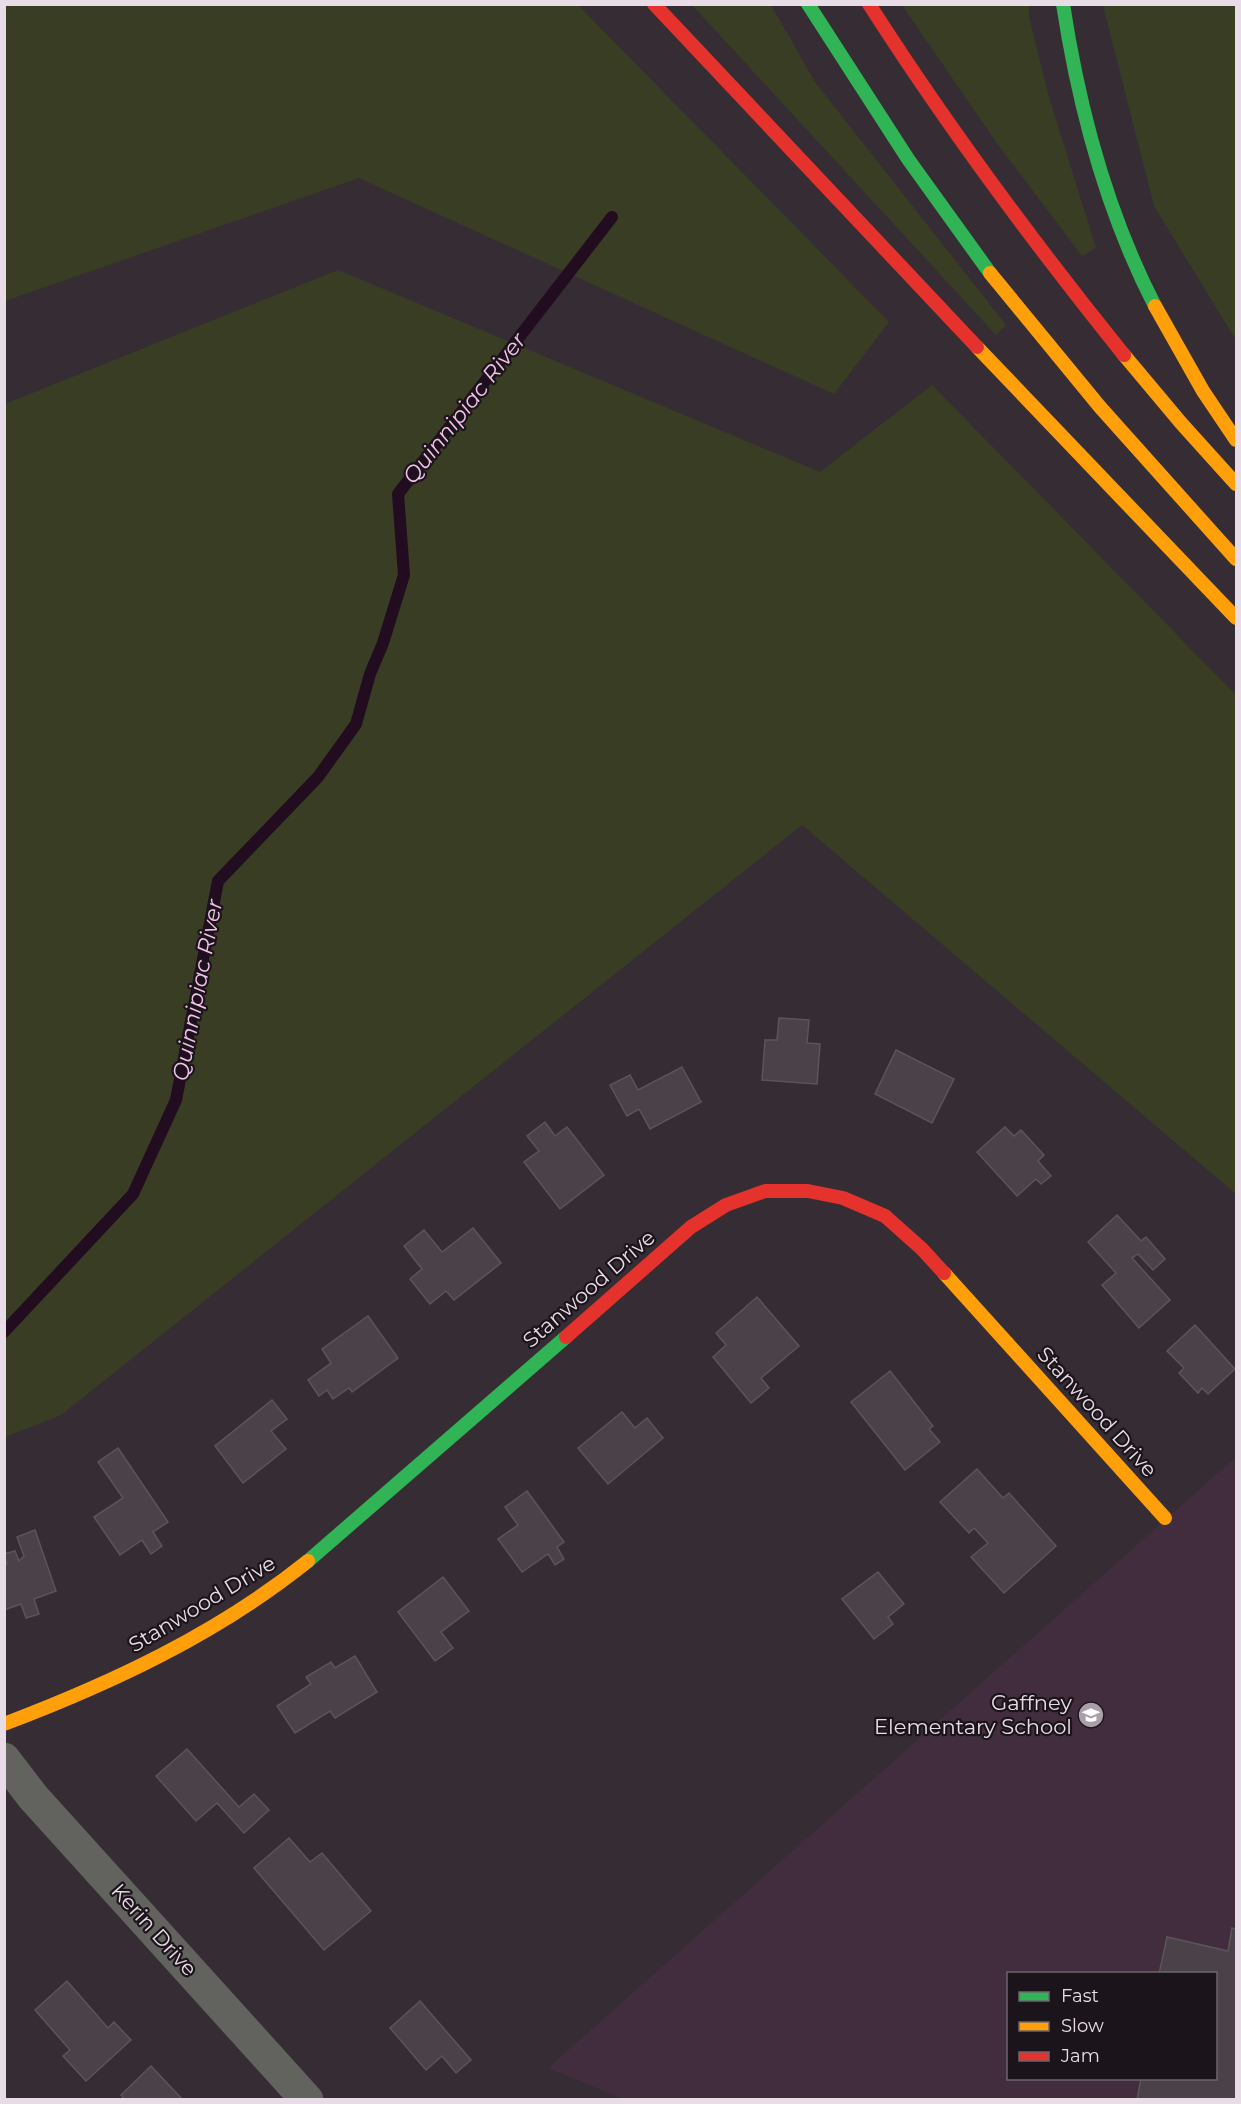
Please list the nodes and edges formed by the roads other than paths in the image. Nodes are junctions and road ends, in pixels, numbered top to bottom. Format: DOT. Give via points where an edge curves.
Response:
graph roads {
  1 [pos="654,4"];
  2 [pos="808,4"];
  3 [pos="869,4"];
  4 [pos="1063,4"];
  5 [pos="1236,440"];
  6 [pos="1236,484"];
  7 [pos="1236,559"];
  8 [pos="1236,618"];
  9 [pos="1165,1518"];
  10 [pos="4,1724"];
  11 [pos="4,1759"];
  12 [pos="307,2100"];
  1 -- 8 [label="main road"];
  2 -- 7 [label="main road" via="916,171 1008,294 1112,421"];
  3 -- 6 [label="main road" via="958,137 1050,262"];
  4 -- 5 [label="main road" via="1084,116 1121,233 1167,333"];
  9 -- 10 [label="main road, Stanwood Drive" via="922,1249 885,1216 843,1198 808,1191 765,1191 726,1205 691,1227 294,1573 244,1608 127,1673"];
  11 -- 12 [label="street, Kerin Drive" via="33,1797"];
}
